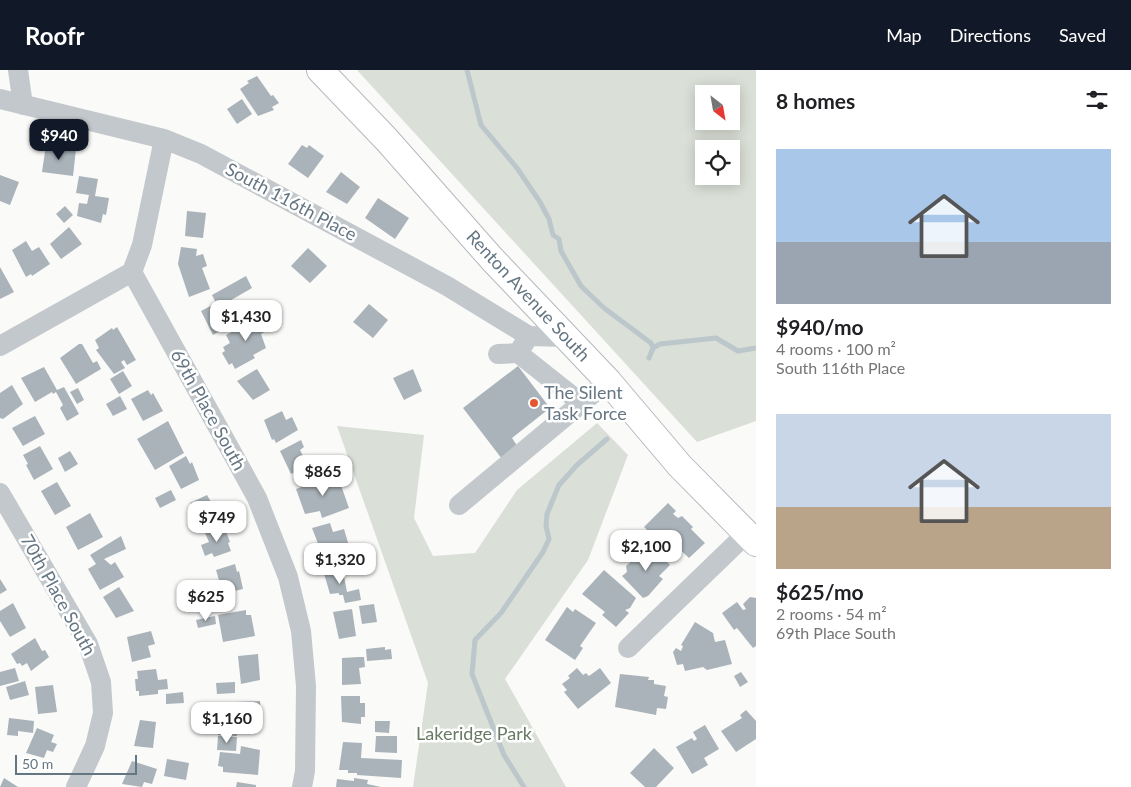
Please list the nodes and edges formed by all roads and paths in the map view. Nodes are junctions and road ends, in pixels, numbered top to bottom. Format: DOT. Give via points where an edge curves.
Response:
graph roads {
  1 [pos="18,70"];
  2 [pos="320,70"];
  3 [pos="0,99"];
  4 [pos="23,105"];
  5 [pos="164,139"];
  6 [pos="132,272"];
  7 [pos="529,336"];
  8 [pos="566,337"];
  9 [pos="0,346"];
  10 [pos="608,381"];
  11 [pos="581,403"];
  12 [pos="0,493"];
  13 [pos="459,505"];
  14 [pos="751,538"];
  15 [pos="628,648"];
  16 [pos="76,787"];
  17 [pos="302,787"];
  1 -- 4 [label="street"];
  2 -- 8 [label="main road, Renton Avenue South"];
  3 -- 4 [label="street, South 116th Place"];
  4 -- 5 [label="street, South 116th Place"];
  5 -- 6 [label="street" via="142,245"];
  5 -- 7 [label="street, South 116th Place" via="236,172 447,286"];
  6 -- 9 [label="street"];
  6 -- 17 [label="street, 69th Place South" via="257,498 288,577 300,631 306,686"];
  7 -- 8 [label="street, South 116th Place"];
  7 -- 11 [label="street" via="508,354"];
  8 -- 10 [label="main road, Renton Avenue South"];
  10 -- 11 [label="street"];
  10 -- 14 [label="main road, Renton Avenue South" via="680,466"];
  11 -- 13 [label="street"];
  12 -- 16 [label="street, 70th Place South" via="88,644 101,682 103,713 96,746"];
  14 -- 15 [label="street"];
}
